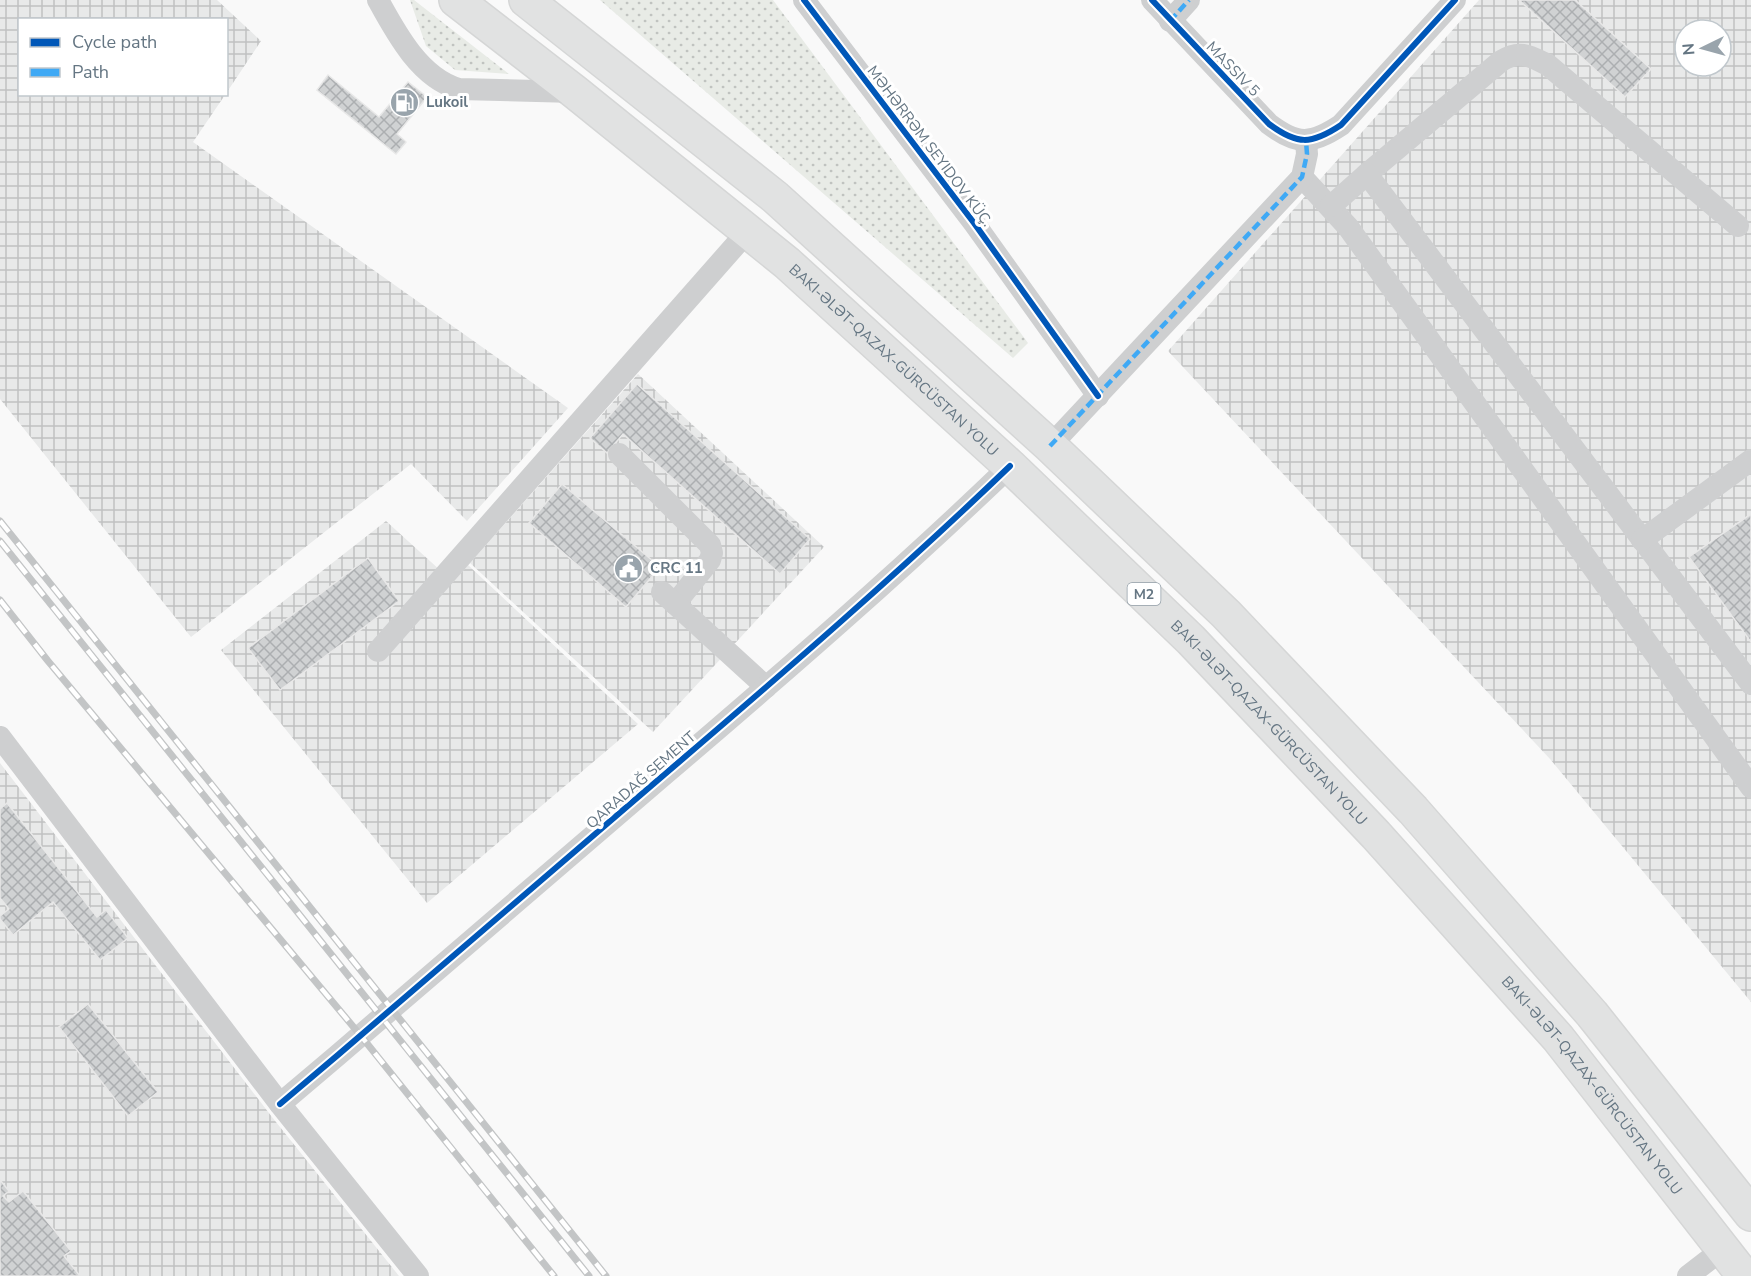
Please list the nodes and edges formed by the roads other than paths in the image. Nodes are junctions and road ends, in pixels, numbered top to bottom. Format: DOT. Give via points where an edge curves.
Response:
graph roads {
  1 [pos="378,0"];
  2 [pos="456,0"];
  3 [pos="526,0"];
  4 [pos="804,0"];
  5 [pos="1152,0"];
  6 [pos="1190,0"];
  7 [pos="1455,0"];
  8 [pos="1170,21"];
  9 [pos="575,92"];
  10 [pos="1306,141"];
  11 [pos="1367,174"];
  12 [pos="1302,177"];
  13 [pos="1331,206"];
  14 [pos="1738,226"];
  15 [pos="748,231"];
  16 [pos="1098,396"];
  17 [pos="1050,446"];
  18 [pos="619,454"];
  19 [pos="1751,460"];
  20 [pos="1010,466"];
  21 [pos="1642,540"];
  22 [pos="378,651"];
  23 [pos="1751,684"];
  24 [pos="766,687"];
  25 [pos="0,737"];
  26 [pos="1751,788"];
  27 [pos="280,1104"];
  28 [pos="1751,1214"];
  29 [pos="1723,1248"];
  30 [pos="418,1276"];
  31 [pos="1688,1276"];
  32 [pos="1744,1276"];
  1 -- 9 [label="street" via="411,54 446,86"];
  2 -- 9 [label="highway, M2"];
  3 -- 17 [label="highway" via="775,198"];
  4 -- 16 [label="street, MƏHƏRRƏM SEYIDOV KÜÇ." via="974,223"];
  5 -- 8 [label="street, MASSIV 5"];
  6 -- 8 [label="street"];
  7 -- 10 [label="street" via="1341,125"];
  8 -- 10 [label="street, MASSIV 5" via="1269,124 1283,134"];
  9 -- 15 [label="highway, M2"];
  10 -- 12 [label="street"];
  11 -- 13 [label="street"];
  11 -- 14 [label="street" via="1502,61 1521,54 1548,65"];
  11 -- 21 [label="street"];
  12 -- 13 [label="street"];
  12 -- 16 [label="street"];
  13 -- 26 [label="street"];
  15 -- 20 [label="highway, M2"];
  15 -- 22 [label="street"];
  16 -- 17 [label="street"];
  17 -- 28 [label="highway" via="1227,614 1413,810 1592,1014"];
  18 -- 24 [label="street" via="710,545 710,560 668,598"];
  19 -- 21 [label="street"];
  20 -- 24 [label="street, QARADAĞ SEMENT"];
  20 -- 29 [label="highway, M2" via="1191,640 1376,835 1558,1038"];
  21 -- 23 [label="street"];
  24 -- 27 [label="street, QARADAĞ SEMENT"];
  25 -- 27 [label="street"];
  27 -- 30 [label="street"];
  29 -- 31 [label="street"];
  29 -- 32 [label="highway, M2"];
}
